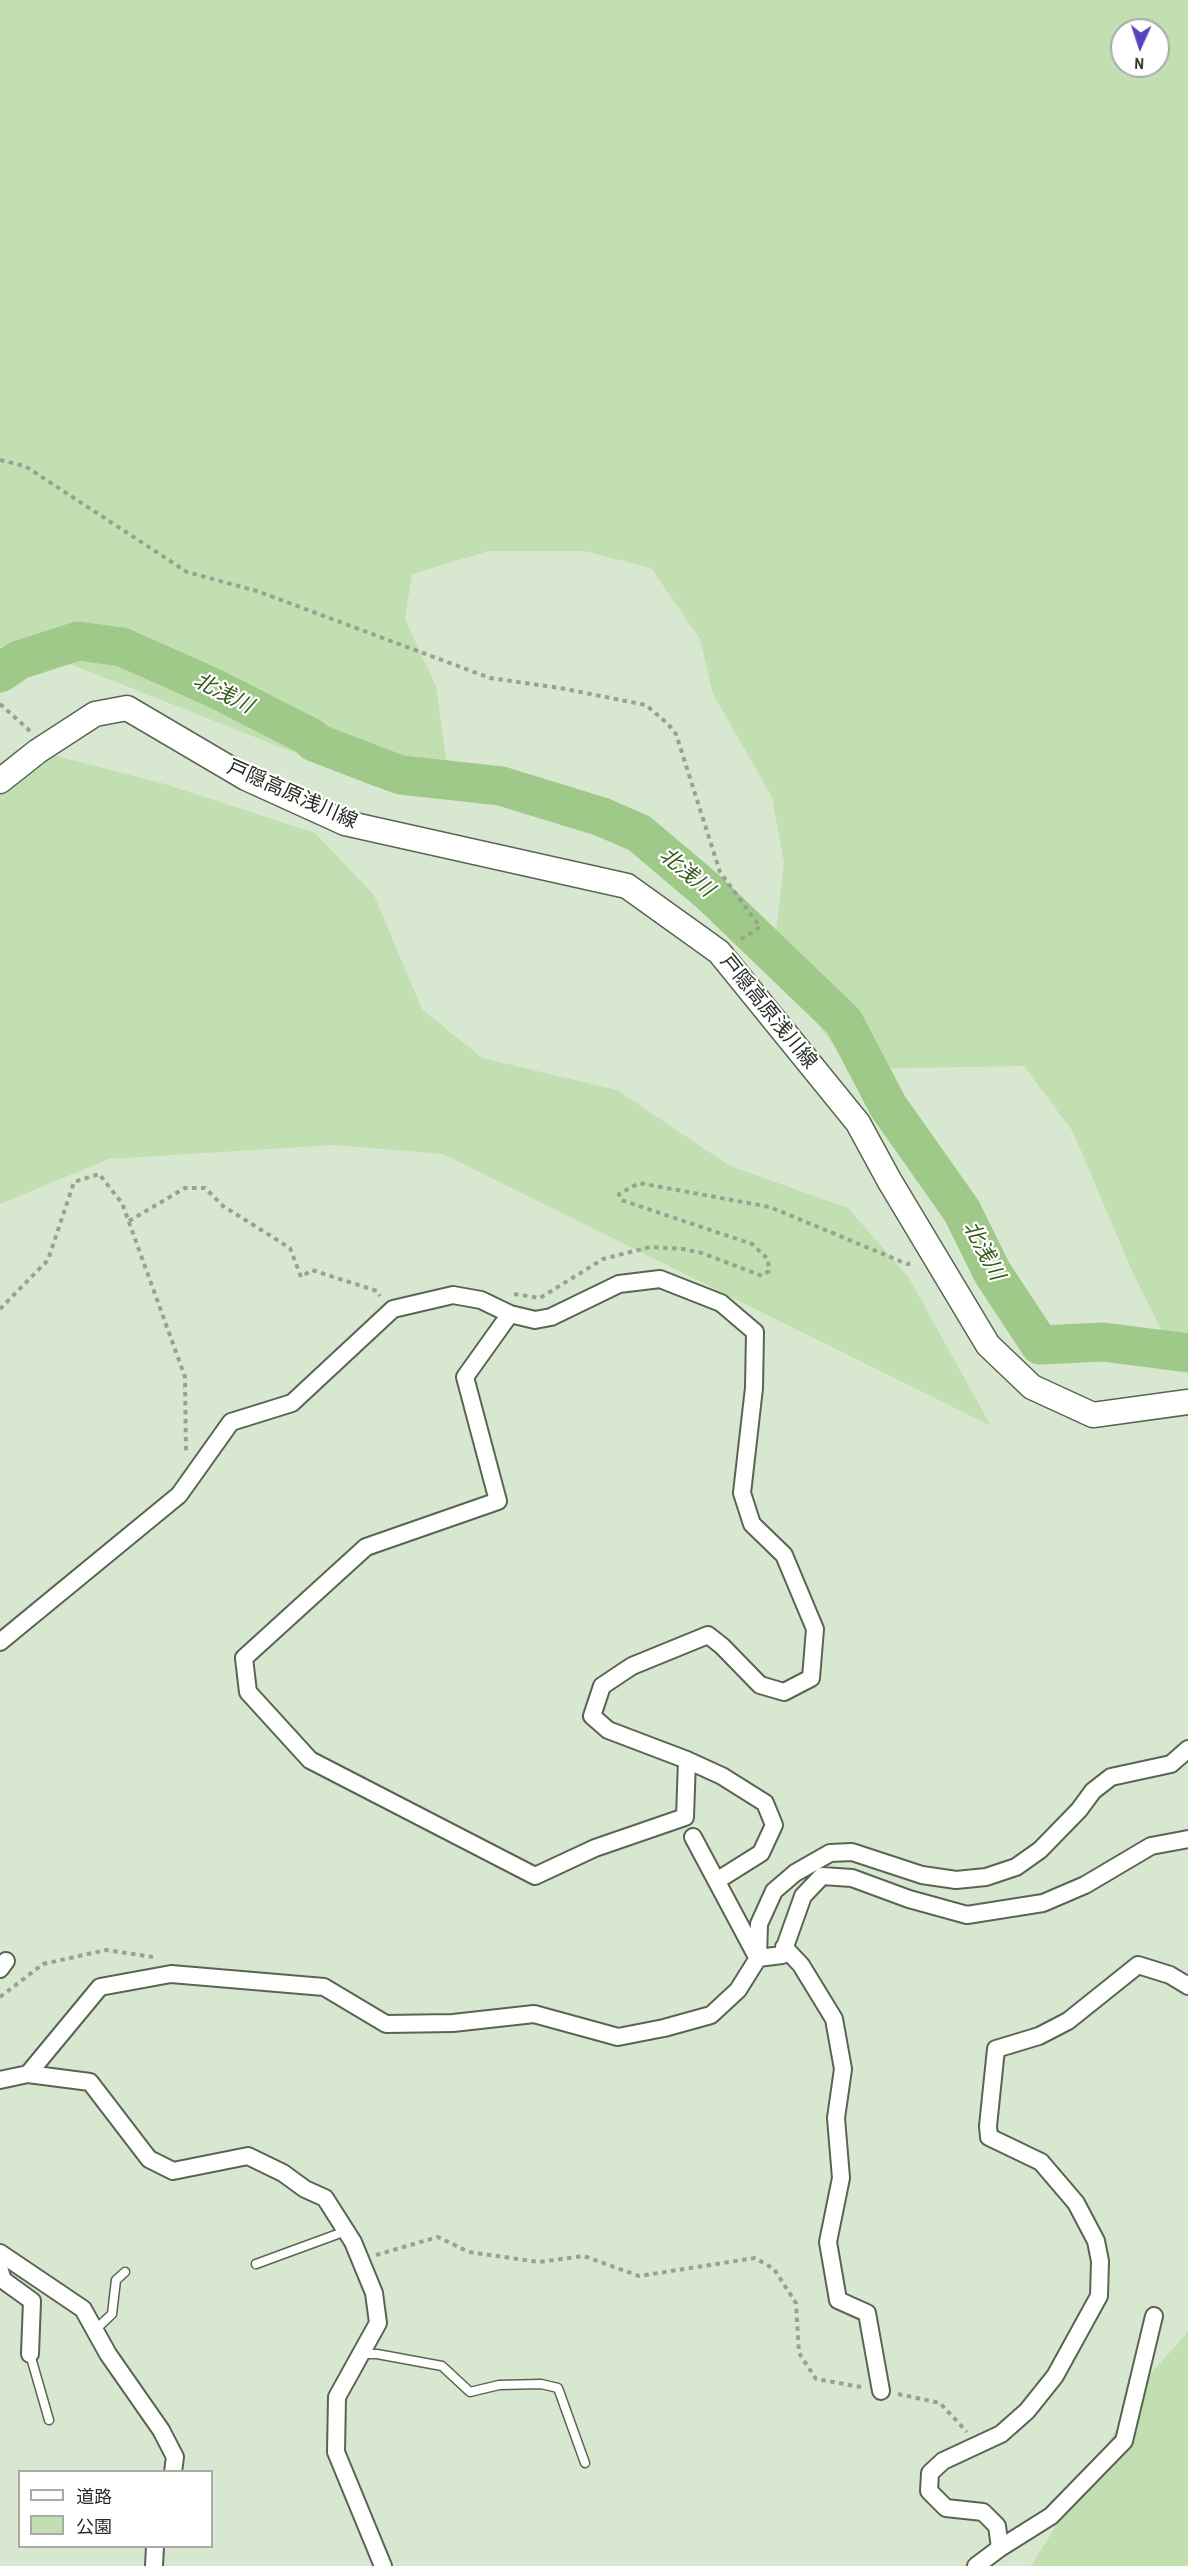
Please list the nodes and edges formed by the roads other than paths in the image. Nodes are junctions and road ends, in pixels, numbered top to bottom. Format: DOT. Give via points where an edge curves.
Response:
graph roads {
  1 [pos="0,781"];
  2 [pos="510,1314"];
  3 [pos="1188,1402"];
  4 [pos="0,1642"];
  5 [pos="1188,1749"];
  6 [pos="687,1760"];
  7 [pos="693,1837"];
  8 [pos="1188,1839"];
  9 [pos="718,1880"];
  10 [pos="784,1947"];
  11 [pos="758,1958"];
  12 [pos="1188,1986"];
  13 [pos="28,2074"];
  14 [pos="0,2080"];
  15 [pos="346,2231"];
  16 [pos="0,2253"];
  17 [pos="256,2264"];
  18 [pos="0,2271"];
  19 [pos="125,2272"];
  20 [pos="1154,2316"];
  21 [pos="95,2330"];
  22 [pos="30,2354"];
  23 [pos="361,2354"];
  24 [pos="881,2391"];
  25 [pos="49,2420"];
  26 [pos="585,2463"];
  27 [pos="173,2470"];
  28 [pos="155,2548"];
  29 [pos="1000,2548"];
  30 [pos="154,2566"];
  31 [pos="383,2566"];
  32 [pos="976,2566"];
  1 -- 3 [label="main road, 戸隠高原浅川線" via="95,714 127,708 246,778 345,823 627,886 719,952 858,1123 988,1345 1032,1387 1093,1415"];
  2 -- 4 [label="street" via="481,1300 453,1295 393,1309 292,1403 231,1422 179,1496"];
  2 -- 6 [label="street" via="536,1320 551,1317 619,1284 660,1279 721,1303 755,1332 742,1494 752,1524 784,1555 815,1629 812,1678 784,1692 760,1685 708,1635 632,1666 602,1686 592,1716 608,1730"];
  2 -- 6 [label="street" via="465,1377 498,1502 366,1547 244,1658 248,1692 310,1760 535,1876 595,1848 685,1816"];
  5 -- 11 [label="street" via="1171,1764 1111,1777 1093,1791 1040,1850 1016,1867 986,1877 956,1880 922,1875 852,1852 830,1853 795,1873 774,1891 759,1924"];
  6 -- 9 [label="street" via="765,1803 774,1826 761,1853"];
  7 -- 9 [label="street"];
  8 -- 10 [label="street" via="1151,1846 1085,1885 1043,1903 967,1915 852,1878 822,1876 803,1896"];
  9 -- 11 [label="street"];
  10 -- 11 [label="street" via="782,1955"];
  10 -- 24 [label="street" via="801,1965 834,2019 843,2069 836,2118 841,2178 828,2241 838,2300 867,2313"];
  11 -- 13 [label="street" via="738,1990 711,2015 618,2037 534,2014 453,2024 386,2024 324,1987 171,1974 100,1987"];
  12 -- 29 [label="street" via="1170,1975 1138,1965 1068,2021 1038,2036 996,2049 989,2137 1041,2162 1076,2203 1096,2241 1100,2261 1099,2296 1055,2376 1027,2411 1001,2434 943,2461 930,2474 929,2491 946,2508 983,2512 997,2526"];
  13 -- 14 [label="street"];
  13 -- 15 [label="street" via="90,2082 149,2160 173,2171 248,2156 283,2173 304,2189 325,2198"];
  15 -- 17 [label="lane"];
  15 -- 23 [label="street" via="374,2293 378,2323"];
  16 -- 21 [label="street" via="72,2300 83,2309"];
  18 -- 22 [label="street" via="3,2280 32,2301"];
  19 -- 21 [label="lane" via="116,2280 112,2314"];
  20 -- 29 [label="street" via="1124,2441 1051,2516"];
  21 -- 27 [label="street" via="161,2430 175,2457"];
  22 -- 25 [label="lane"];
  23 -- 26 [label="lane" via="442,2366 470,2392 499,2385 541,2384 558,2388"];
  23 -- 31 [label="street" via="337,2397 336,2452"];
  28 -- 30 [label="street"];
  29 -- 32 [label="street"];
}
